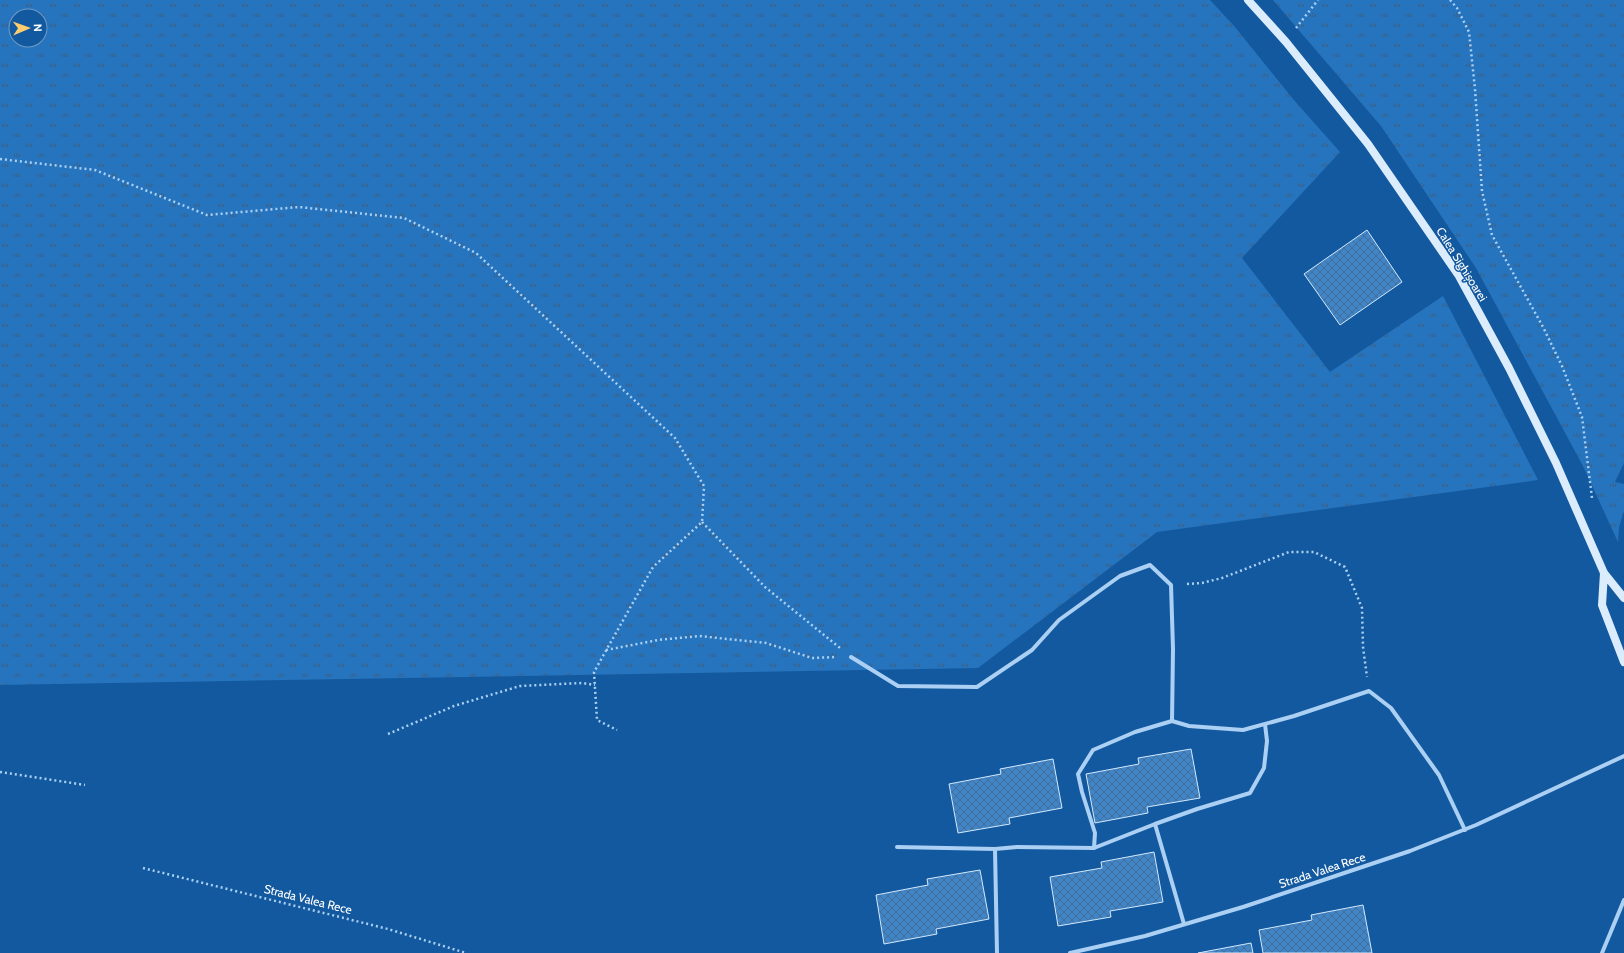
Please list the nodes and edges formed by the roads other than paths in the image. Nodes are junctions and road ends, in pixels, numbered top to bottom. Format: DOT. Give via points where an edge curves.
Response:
graph roads {
  1 [pos="1248,0"];
  2 [pos="1604,573"];
  3 [pos="1624,598"];
  4 [pos="851,657"];
  5 [pos="1624,662"];
  6 [pos="1172,721"];
  7 [pos="1265,724"];
  8 [pos="1624,756"];
  9 [pos="1155,824"];
  10 [pos="1465,830"];
  11 [pos="897,847"];
  12 [pos="1094,848"];
  13 [pos="995,849"];
  14 [pos="1624,900"];
  15 [pos="1184,924"];
  16 [pos="998,953"];
  17 [pos="1070,953"];
  18 [pos="1602,953"];
  1 -- 2 [label="main road, Calea Sighișoarei" via="1286,42 1368,144 1458,276 1509,368 1556,463"];
  2 -- 3 [label="main road, Calea Sighișoarei"];
  2 -- 5 [label="main road, Calea Sighișoarei" via="1602,605"];
  4 -- 6 [label="street" via="898,686 977,687 1032,650 1059,620 1120,576 1150,565 1171,585"];
  6 -- 7 [label="street" via="1189,726 1243,730"];
  6 -- 12 [label="street" via="1135,732 1093,750 1078,774 1094,833"];
  7 -- 9 [label="street" via="1267,741 1264,768 1250,793"];
  7 -- 10 [label="street" via="1369,691 1391,708 1439,775"];
  8 -- 10 [label="street, Strada Valea Rece"];
  9 -- 12 [label="street"];
  9 -- 15 [label="street"];
  10 -- 15 [label="street, Strada Valea Rece" via="1243,907"];
  11 -- 13 [label="street"];
  12 -- 13 [label="street"];
  13 -- 16 [label="street"];
  14 -- 18 [label="street"];
  15 -- 17 [label="street, Strada Valea Rece" via="1145,936"];
}
